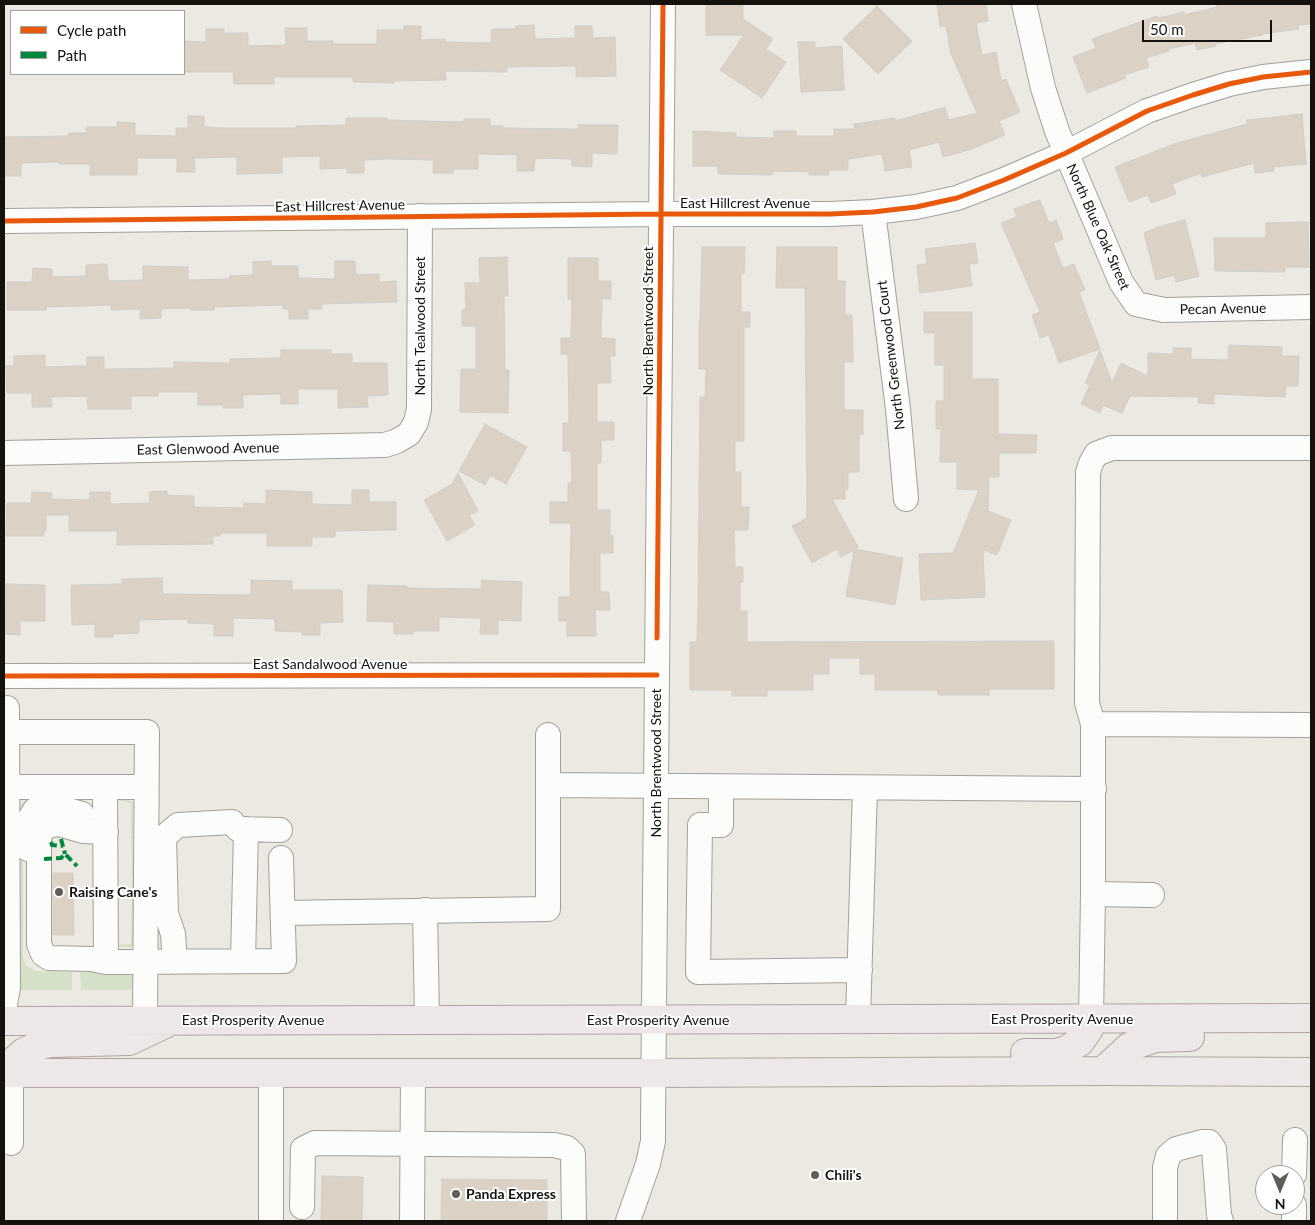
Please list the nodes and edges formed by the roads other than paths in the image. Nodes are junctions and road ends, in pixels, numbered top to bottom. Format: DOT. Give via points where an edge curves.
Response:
graph roads {
  1 [pos="663,4"];
  2 [pos="1024,4"];
  3 [pos="1311,72"];
  4 [pos="1066,153"];
  5 [pos="873,212"];
  6 [pos="660,214"];
  7 [pos="420,216"];
  8 [pos="4,220"];
  9 [pos="1136,304"];
  10 [pos="1311,307"];
  11 [pos="409,434"];
  12 [pos="1311,448"];
  13 [pos="4,453"];
  14 [pos="906,499"];
  15 [pos="657,674"];
  16 [pos="4,676"];
  17 [pos="7,708"];
  18 [pos="1093,724"];
  19 [pos="1311,725"];
  20 [pos="548,735"];
  21 [pos="6,744"];
  22 [pos="548,785"];
  23 [pos="105,786"];
  24 [pos="146,786"];
  25 [pos="7,787"];
  26 [pos="656,787"];
  27 [pos="721,787"];
  28 [pos="864,788"];
  29 [pos="1094,789"];
  30 [pos="106,825"];
  31 [pos="242,829"];
  32 [pos="280,830"];
  33 [pos="6,843"];
  34 [pos="281,858"];
  35 [pos="1093,894"];
  36 [pos="1152,895"];
  37 [pos="425,910"];
  38 [pos="283,913"];
  39 [pos="5,940"];
  40 [pos="244,961"];
  41 [pos="106,962"];
  42 [pos="146,962"];
  43 [pos="175,962"];
  44 [pos="860,970"];
  45 [pos="4,1011"];
  46 [pos="1311,1018"];
  47 [pos="858,1019"];
  48 [pos="1091,1019"];
  49 [pos="146,1020"];
  50 [pos="173,1020"];
  51 [pos="426,1020"];
  52 [pos="655,1020"];
  53 [pos="4,1021"];
  54 [pos="1311,1036"];
  55 [pos="1103,1071"];
  56 [pos="852,1072"];
  57 [pos="1311,1072"];
  58 [pos="7,1073"];
  59 [pos="271,1073"];
  60 [pos="413,1073"];
  61 [pos="654,1073"];
  62 [pos="1295,1140"];
  63 [pos="11,1143"];
  64 [pos="412,1144"];
  65 [pos="1294,1165"];
  66 [pos="302,1207"];
  67 [pos="271,1221"];
  68 [pos="412,1221"];
  69 [pos="574,1221"];
  70 [pos="628,1221"];
  71 [pos="1165,1221"];
  72 [pos="1221,1221"];
  1 -- 6 [label="street, North Brentwood Street"];
  2 -- 4 [label="street, North Blue Oak Street" via="1043,88"];
  3 -- 4 [label="street, East Hillcrest Avenue" via="1263,77 1193,94 1147,111"];
  4 -- 5 [label="street, East Hillcrest Avenue" via="957,198"];
  4 -- 9 [label="street, North Blue Oak Street" via="1121,282"];
  5 -- 6 [label="street, East Hillcrest Avenue"];
  5 -- 14 [label="street, North Greenwood Court"];
  6 -- 7 [label="street, East Hillcrest Avenue"];
  6 -- 15 [label="street, North Brentwood Street"];
  7 -- 8 [label="street, East Hillcrest Avenue"];
  7 -- 11 [label="street, North Tealwood Street" via="419,409"];
  9 -- 10 [label="street, Pecan Avenue" via="1164,310"];
  11 -- 13 [label="street, East Glenwood Avenue" via="385,445"];
  12 -- 18 [label="street" via="1112,448 1096,454 1090,463 1088,481 1087,703"];
  15 -- 16 [label="street, East Sandalwood Avenue"];
  15 -- 26 [label="street, North Brentwood Street"];
  17 -- 21 [label="street"];
  18 -- 19 [label="street"];
  18 -- 29 [label="street"];
  20 -- 22 [label="street"];
  21 -- 24 [label="street" via="147,732"];
  21 -- 25 [label="street"];
  22 -- 26 [label="street"];
  22 -- 37 [label="street" via="548,908"];
  23 -- 24 [label="street"];
  23 -- 25 [label="street"];
  23 -- 30 [label="street"];
  24 -- 42 [label="street"];
  25 -- 33 [label="street"];
  26 -- 27 [label="street"];
  26 -- 52 [label="street, North Brentwood Street"];
  27 -- 28 [label="street"];
  27 -- 44 [label="street" via="721,825 700,825 698,972"];
  28 -- 29 [label="street"];
  28 -- 44 [label="street"];
  29 -- 35 [label="street"];
  30 -- 41 [label="street"];
  30 -- 41 [label="street" via="83,831 59,824 50,825 40,831 39,842 39,944 43,954 49,958"];
  31 -- 32 [label="street"];
  31 -- 40 [label="street"];
  31 -- 43 [label="street" via="235,835 180,836 170,830 164,837 166,913 173,934"];
  33 -- 39 [label="street"];
  34 -- 38 [label="street"];
  35 -- 36 [label="street"];
  35 -- 48 [label="street"];
  37 -- 38 [label="street"];
  37 -- 51 [label="street"];
  38 -- 40 [label="street" via="284,961"];
  39 -- 45 [label="street" via="8,986"];
  40 -- 43 [label="street"];
  41 -- 42 [label="street"];
  42 -- 43 [label="street"];
  42 -- 49 [label="street"];
  44 -- 47 [label="street"];
  46 -- 48 [label="main road, East Prosperity Avenue"];
  47 -- 48 [label="main road, East Prosperity Avenue"];
  47 -- 52 [label="main road, East Prosperity Avenue"];
  48 -- 56 [label="main road" via="1089,1029 1080,1042 1057,1053 905,1054 879,1058"];
  49 -- 50 [label="main road, East Prosperity Avenue"];
  49 -- 53 [label="main road, East Prosperity Avenue"];
  50 -- 51 [label="main road, East Prosperity Avenue"];
  50 -- 58 [label="main road" via="129,1041 37,1046 16,1059"];
  51 -- 52 [label="main road, East Prosperity Avenue"];
  52 -- 61 [label="street, North Brentwood Street"];
  54 -- 55 [label="main road" via="1155,1038 1128,1047"];
  55 -- 56 [label="main road"];
  55 -- 57 [label="main road"];
  56 -- 61 [label="main road"];
  58 -- 59 [label="main road"];
  58 -- 63 [label="street"];
  59 -- 60 [label="main road"];
  59 -- 67 [label="street"];
  60 -- 61 [label="main road"];
  60 -- 64 [label="street"];
  61 -- 70 [label="street, North Brentwood Street" via="648,1164"];
  62 -- 65 [label="street"];
  64 -- 66 [label="street" via="315,1143 303,1149"];
  64 -- 68 [label="street"];
  64 -- 69 [label="street" via="554,1145 567,1148 573,1154"];
  71 -- 72 [label="street" via="1168,1156 1176,1149 1210,1142 1214,1149"];
}
